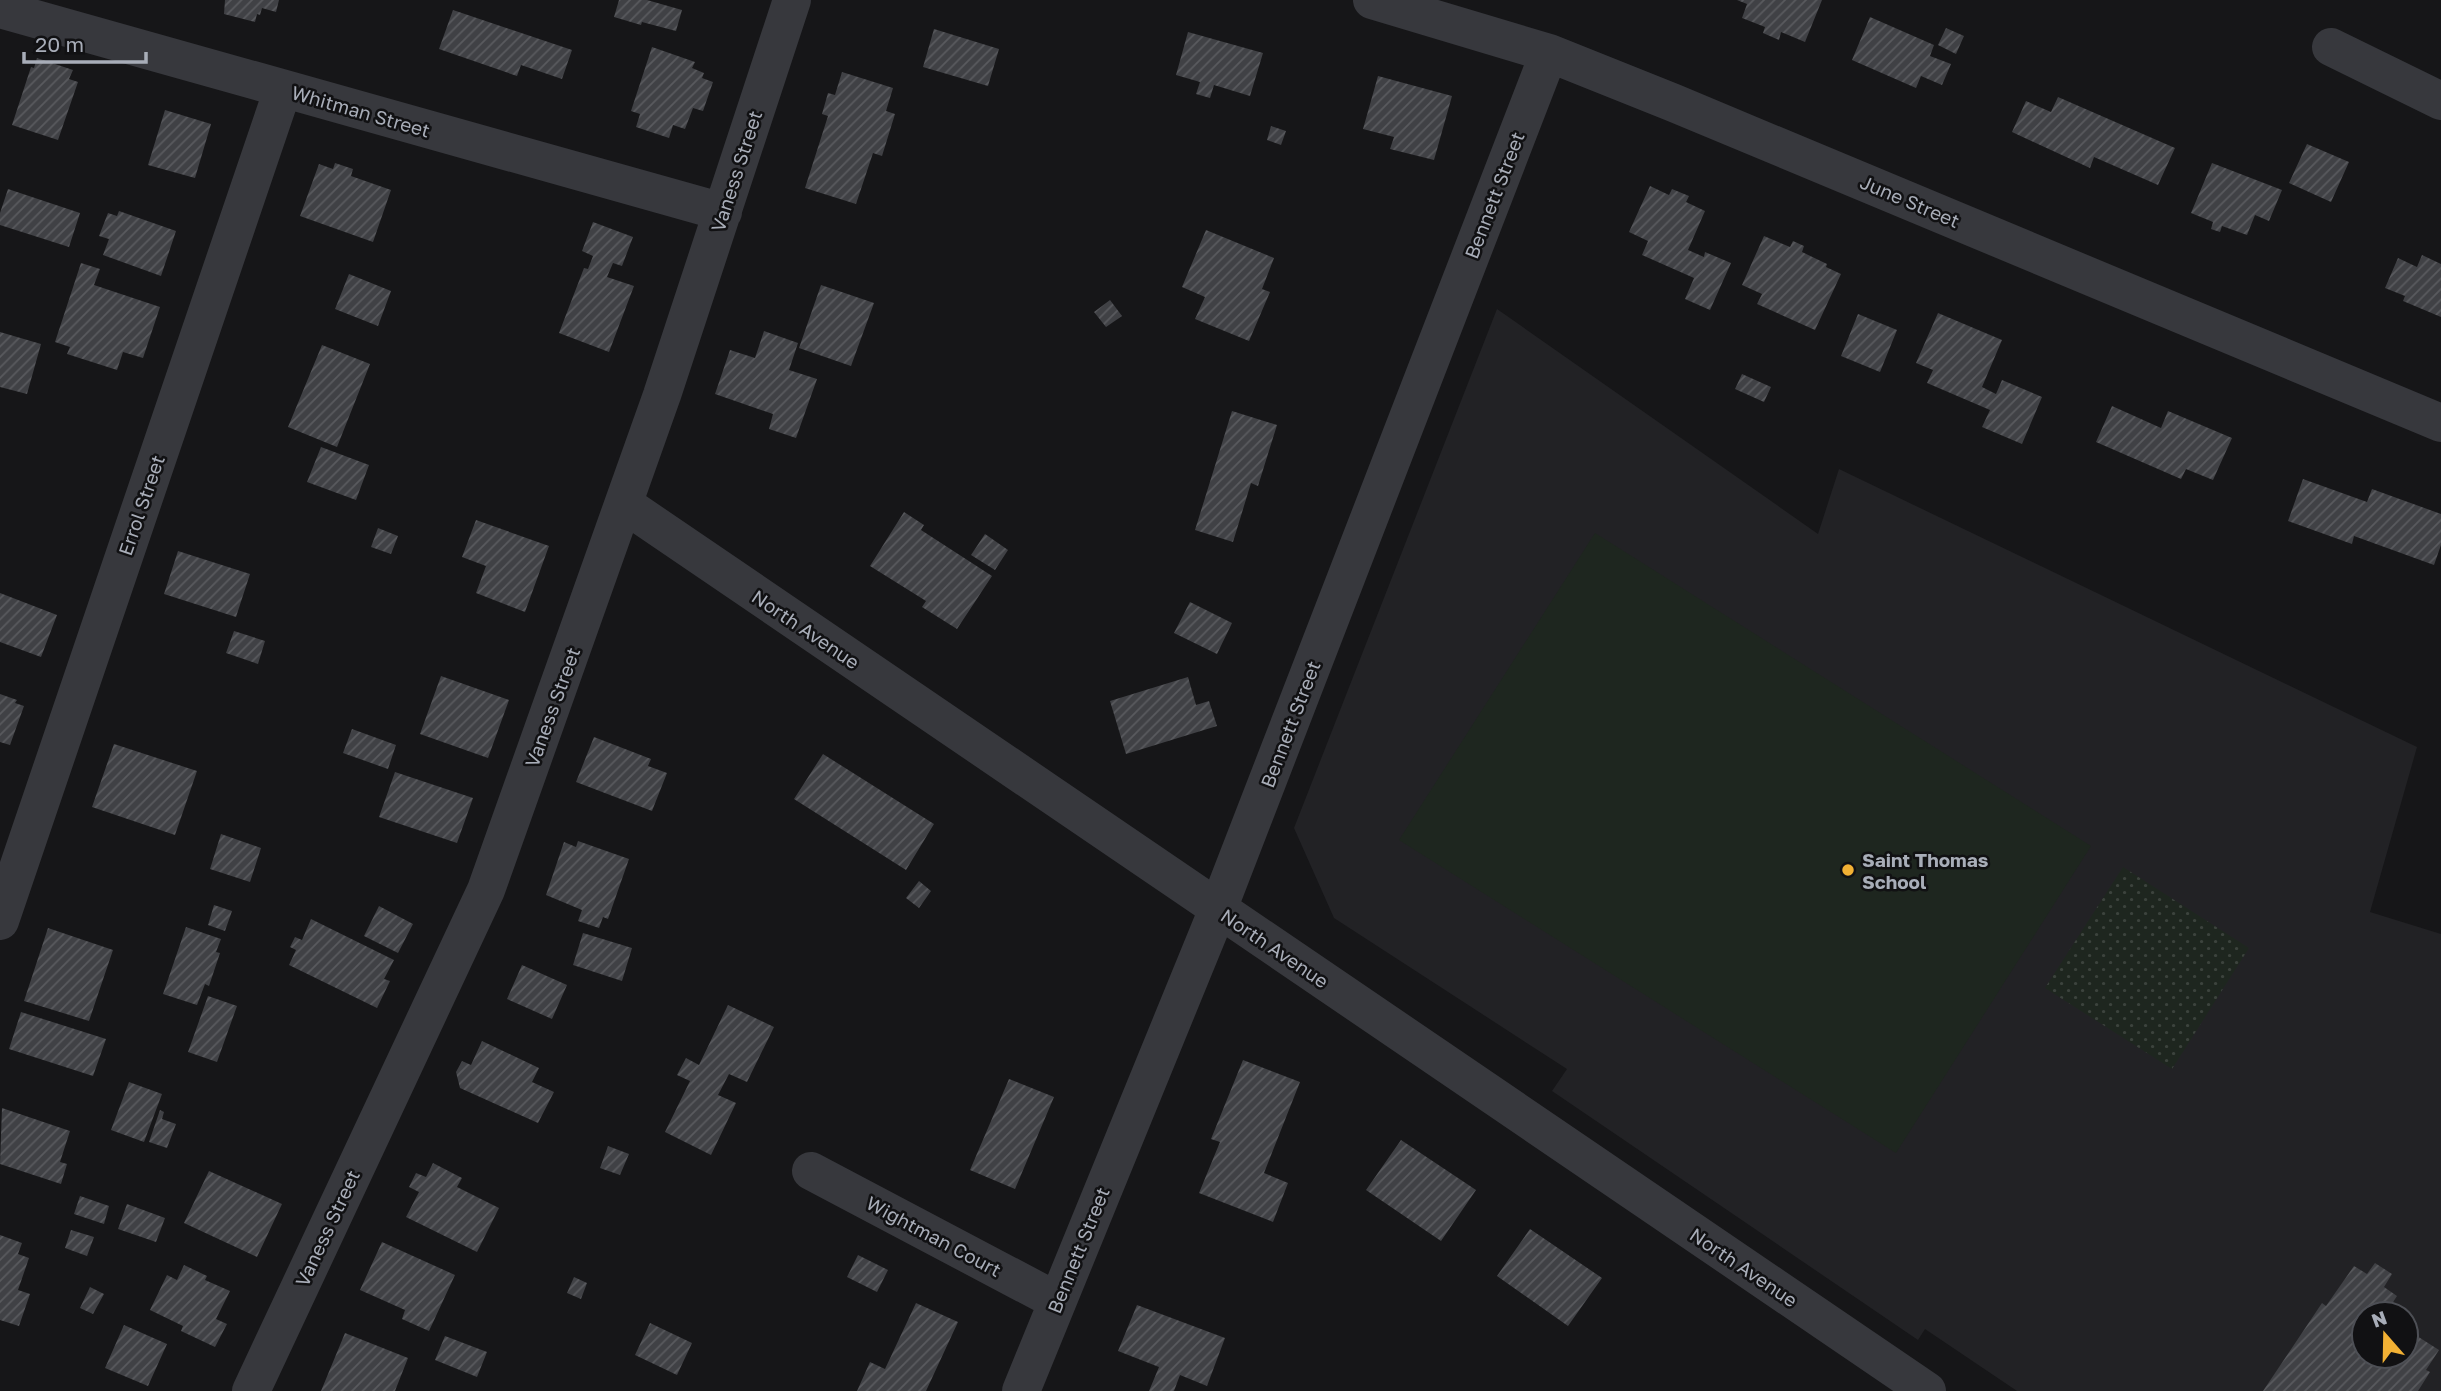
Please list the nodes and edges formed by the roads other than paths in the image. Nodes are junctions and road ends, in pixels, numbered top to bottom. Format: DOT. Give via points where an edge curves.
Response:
graph roads {
  1 [pos="792,0"];
  2 [pos="1372,0"];
  3 [pos="0,9"];
  4 [pos="2332,47"];
  5 [pos="1549,52"];
  6 [pos="283,89"];
  7 [pos="2441,101"];
  8 [pos="723,212"];
  9 [pos="2441,424"];
  10 [pos="624,504"];
  11 [pos="1218,909"];
  12 [pos="0,922"];
  13 [pos="811,1171"];
  14 [pos="1057,1301"];
  15 [pos="251,1391"];
  16 [pos="1021,1391"];
  17 [pos="1927,1391"];
  1 -- 8 [label="street, Vaness Street"];
  2 -- 5 [label="street, June Street"];
  3 -- 6 [label="street, Whitman Street"];
  4 -- 7 [label="street"];
  5 -- 9 [label="street, June Street"];
  5 -- 11 [label="street, Bennett Street"];
  6 -- 8 [label="street, Whitman Street"];
  6 -- 12 [label="street, Errol Street"];
  8 -- 10 [label="street, Vaness Street"];
  10 -- 11 [label="street, North Avenue"];
  10 -- 15 [label="street, Vaness Street" via="486,890"];
  11 -- 14 [label="street, Bennett Street"];
  11 -- 17 [label="street, North Avenue"];
  13 -- 14 [label="street, Wightman Court"];
  14 -- 16 [label="street, Bennett Street"];
}
